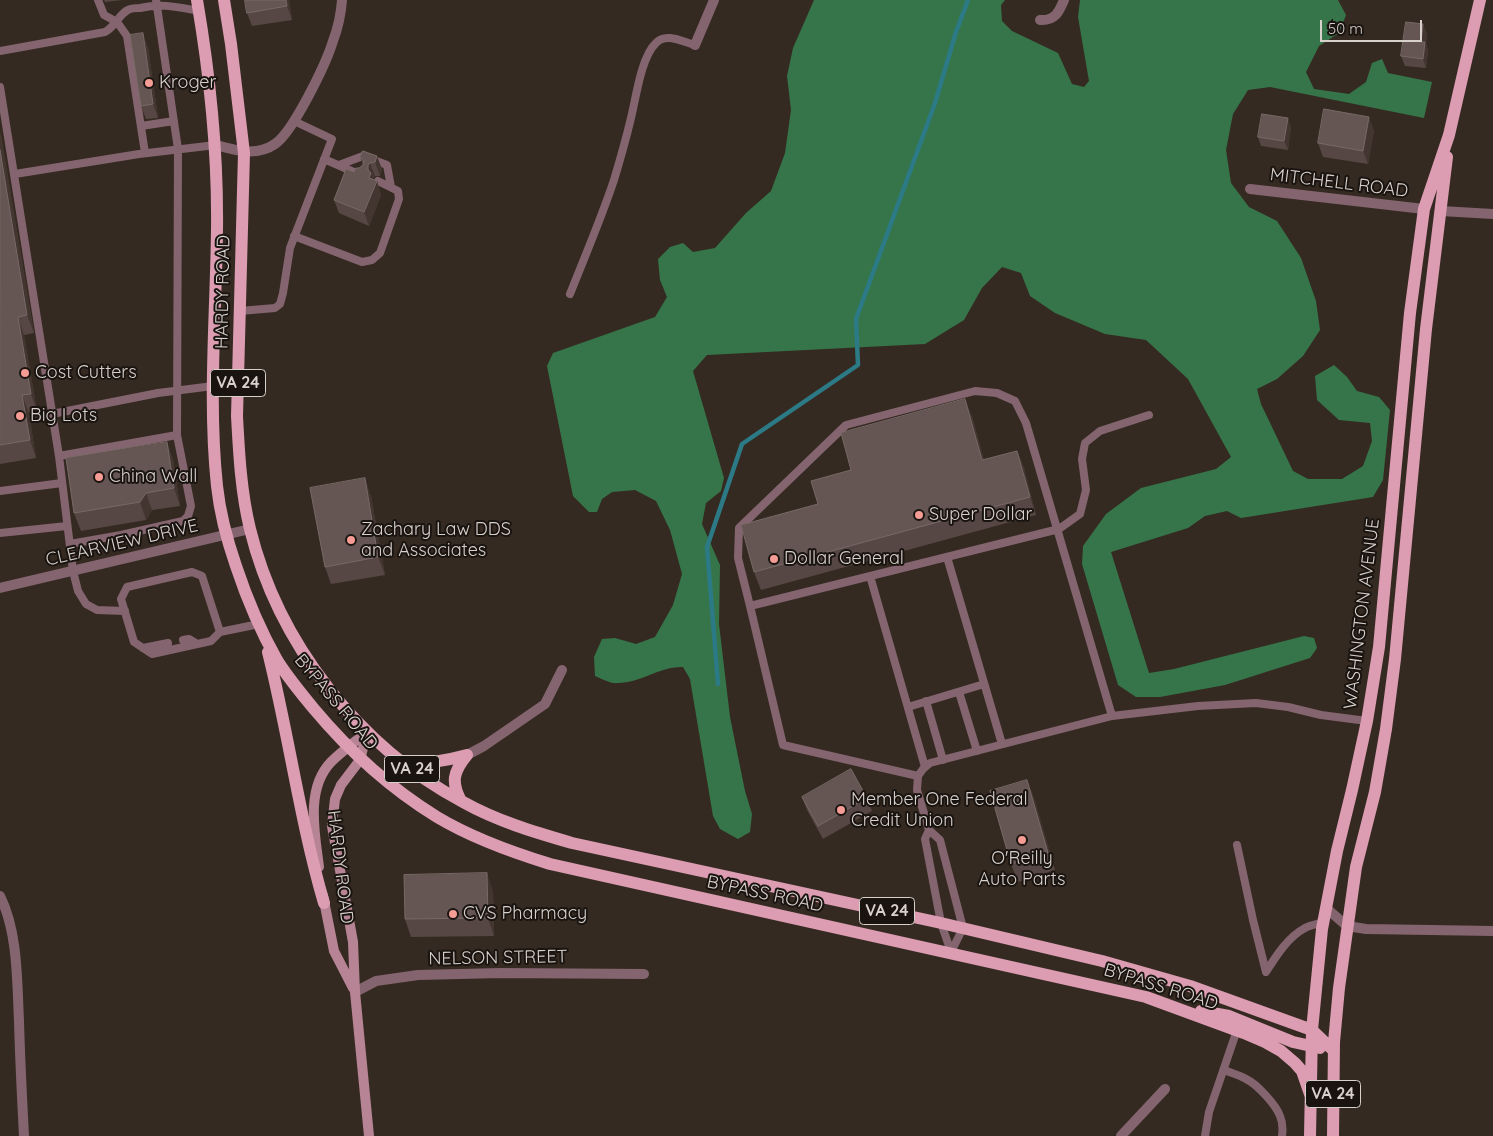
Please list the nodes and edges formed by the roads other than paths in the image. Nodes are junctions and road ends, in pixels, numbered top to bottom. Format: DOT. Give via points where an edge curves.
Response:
graph roads {
  1 [pos="98,0"];
  2 [pos="224,0"];
  3 [pos="342,0"];
  4 [pos="714,0"];
  5 [pos="1064,0"];
  6 [pos="1480,0"];
  7 [pos="157,2"];
  8 [pos="198,5"];
  9 [pos="1040,20"];
  10 [pos="117,22"];
  11 [pos="695,45"];
  12 [pos="0,51"];
  13 [pos="0,87"];
  14 [pos="174,121"];
  15 [pos="294,121"];
  16 [pos="141,126"];
  17 [pos="1449,135"];
  18 [pos="216,145"];
  19 [pos="178,149"];
  20 [pos="145,153"];
  21 [pos="244,153"];
  22 [pos="324,159"];
  23 [pos="338,165"];
  24 [pos="14,174"];
  25 [pos="363,176"];
  26 [pos="378,182"];
  27 [pos="391,187"];
  28 [pos="1250,189"];
  29 [pos="1424,209"];
  30 [pos="1441,212"];
  31 [pos="1493,214"];
  32 [pos="294,236"];
  33 [pos="570,294"];
  34 [pos="240,311"];
  35 [pos="213,386"];
  36 [pos="178,390"];
  37 [pos="52,414"];
  38 [pos="1149,415"];
  39 [pos="177,436"];
  40 [pos="59,456"];
  41 [pos="62,483"];
  42 [pos="0,491"];
  43 [pos="68,526"];
  44 [pos="250,529"];
  45 [pos="1059,530"];
  46 [pos="0,533"];
  47 [pos="226,536"];
  48 [pos="70,544"];
  49 [pos="947,557"];
  50 [pos="73,571"];
  51 [pos="870,576"];
  52 [pos="0,588"];
  53 [pos="750,606"];
  54 [pos="125,610"];
  55 [pos="261,628"];
  56 [pos="220,632"];
  57 [pos="183,640"];
  58 [pos="168,643"];
  59 [pos="197,644"];
  60 [pos="143,648"];
  61 [pos="562,670"];
  62 [pos="984,684"];
  63 [pos="959,692"];
  64 [pos="926,701"];
  65 [pos="908,707"];
  66 [pos="1112,716"];
  67 [pos="1367,721"];
  68 [pos="367,732"];
  69 [pos="1002,744"];
  70 [pos="348,748"];
  71 [pos="977,751"];
  72 [pos="467,755"];
  73 [pos="360,760"];
  74 [pos="943,760"];
  75 [pos="404,764"];
  76 [pos="925,767"];
  77 [pos="918,776"];
  78 [pos="461,801"];
  79 [pos="929,830"];
  80 [pos="1237,845"];
  81 [pos="0,896"];
  82 [pos="324,904"];
  83 [pos="1326,908"];
  84 [pos="941,922"];
  85 [pos="1324,922"];
  86 [pos="1347,926"];
  87 [pos="963,928"];
  88 [pos="1493,931"];
  89 [pos="951,952"];
  90 [pos="644,974"];
  91 [pos="355,992"];
  92 [pos="1160,1002"];
  93 [pos="1237,1030"];
  94 [pos="1312,1030"];
  95 [pos="1312,1046"];
  96 [pos="1334,1052"];
  97 [pos="1224,1070"];
  98 [pos="1165,1089"];
  99 [pos="1311,1097"];
  100 [pos="24,1136"];
  101 [pos="369,1136"];
  102 [pos="1121,1136"];
  103 [pos="1204,1136"];
  104 [pos="1282,1136"];
  105 [pos="1310,1136"];
  106 [pos="1333,1136"];
  1 -- 10 [label="lane" via="104,15"];
  2 -- 21 [label="main road, HARDY ROAD / VA 24"];
  3 -- 15 [label="street" via="334,41"];
  4 -- 11 [label="street"];
  5 -- 9 [label="street" via="1059,13 1052,19"];
  6 -- 17 [label="main road, WASHINGTON AVENUE"];
  7 -- 8 [label="lane" via="182,7"];
  7 -- 10 [label="lane" via="128,10"];
  7 -- 14 [label="lane"];
  8 -- 18 [label="main road, HARDY ROAD / VA 24"];
  10 -- 12 [label="lane" via="105,32"];
  10 -- 16 [label="lane" via="127,36"];
  11 -- 33 [label="lane" via="667,37 653,45 642,71 614,179"];
  13 -- 24 [label="lane"];
  14 -- 16 [label="lane"];
  14 -- 19 [label="lane"];
  15 -- 21 [label="street" via="276,144"];
  15 -- 22 [label="lane" via="332,139"];
  16 -- 20 [label="lane"];
  17 -- 29 [label="main road, WASHINGTON AVENUE"];
  17 -- 30 [label="main road, WASHINGTON AVENUE"];
  18 -- 19 [label="lane"];
  18 -- 21 [label="street"];
  18 -- 35 [label="main road, HARDY ROAD / VA 24"];
  19 -- 20 [label="lane"];
  19 -- 36 [label="lane"];
  20 -- 24 [label="lane"];
  21 -- 34 [label="main road, HARDY ROAD / VA 24"];
  22 -- 23 [label="lane"];
  22 -- 32 [label="lane"];
  23 -- 25 [label="lane"];
  23 -- 27 [label="lane" via="363,156 387,165"];
  24 -- 37 [label="lane"];
  26 -- 27 [label="lane"];
  27 -- 32 [label="lane" via="398,191 399,199 380,253 372,260 362,262"];
  28 -- 29 [label="street, MITCHELL ROAD"];
  29 -- 67 [label="main road, WASHINGTON AVENUE" via="1410,313 1379,647"];
  30 -- 31 [label="street"];
  30 -- 86 [label="main road, WASHINGTON AVENUE" via="1426,329 1386,729 1375,792 1356,867"];
  32 -- 34 [label="lane" via="280,304 275,308"];
  34 -- 44 [label="main road, HARDY ROAD / VA 24" via="237,416 243,491"];
  35 -- 36 [label="lane"];
  35 -- 47 [label="main road, HARDY ROAD / VA 24" via="217,489"];
  36 -- 37 [label="lane"];
  36 -- 39 [label="lane"];
  37 -- 40 [label="lane"];
  38 -- 45 [label="lane" via="1100,431 1085,443 1082,459 1086,490 1080,514"];
  39 -- 40 [label="lane"];
  39 -- 48 [label="lane" via="191,506 188,516 183,521"];
  40 -- 41 [label="lane"];
  41 -- 42 [label="lane"];
  41 -- 43 [label="lane"];
  43 -- 46 [label="lane"];
  43 -- 48 [label="lane"];
  44 -- 47 [label="street, CLEARVIEW DRIVE"];
  44 -- 68 [label="main road, HARDY ROAD / VA 24" via="270,589 302,650 340,702"];
  45 -- 49 [label="lane"];
  45 -- 53 [label="lane" via="1026,423 1015,401 997,393 975,391 846,425 739,528 738,558"];
  45 -- 66 [label="lane"];
  47 -- 50 [label="street, CLEARVIEW DRIVE"];
  47 -- 55 [label="main road, HARDY ROAD / VA 24" via="247,600"];
  48 -- 50 [label="lane"];
  49 -- 51 [label="lane"];
  49 -- 62 [label="lane"];
  50 -- 52 [label="street, CLEARVIEW DRIVE"];
  50 -- 54 [label="lane" via="78,591 86,604 96,610"];
  51 -- 53 [label="lane"];
  51 -- 65 [label="lane"];
  53 -- 77 [label="lane" via="783,745"];
  54 -- 56 [label="lane" via="121,599 127,587 192,572 202,576"];
  54 -- 60 [label="lane" via="134,642"];
  55 -- 56 [label="lane"];
  55 -- 70 [label="main road, BYPASS ROAD / VA 24" via="296,687"];
  55 -- 82 [label="main road"];
  56 -- 59 [label="lane" via="211,641"];
  57 -- 59 [label="lane" via="189,638"];
  58 -- 60 [label="lane"];
  59 -- 60 [label="lane" via="152,654"];
  61 -- 72 [label="street" via="545,704"];
  62 -- 63 [label="lane"];
  62 -- 69 [label="lane"];
  63 -- 64 [label="lane"];
  63 -- 71 [label="lane"];
  64 -- 65 [label="lane"];
  64 -- 74 [label="lane"];
  65 -- 76 [label="lane"];
  66 -- 67 [label="lane" via="1256,702"];
  66 -- 69 [label="lane"];
  67 -- 83 [label="main road, WASHINGTON AVENUE"];
  68 -- 70 [label="main road, HARDY ROAD"];
  68 -- 73 [label="main road, HARDY ROAD"];
  68 -- 75 [label="main road, BYPASS ROAD / VA 24"];
  69 -- 71 [label="lane"];
  70 -- 73 [label="main road, BYPASS ROAD / VA 24"];
  70 -- 82 [label="main road, HARDY ROAD" via="330,763 321,776 315,797 315,831"];
  71 -- 74 [label="lane"];
  72 -- 75 [label="main road" via="446,761"];
  72 -- 78 [label="main road" via="454,781"];
  73 -- 89 [label="main road, BYPASS ROAD / VA 24" via="406,797 439,818 504,849 619,880"];
  73 -- 91 [label="main road, HARDY ROAD" via="336,799 332,826 353,942"];
  74 -- 76 [label="lane"];
  75 -- 78 [label="main road, BYPASS ROAD / VA 24"];
  76 -- 77 [label="lane"];
  77 -- 79 [label="lane" via="917,790"];
  78 -- 84 [label="main road, BYPASS ROAD / VA 24" via="496,818 572,843"];
  79 -- 84 [label="lane" via="925,838"];
  79 -- 87 [label="lane" via="940,840"];
  80 -- 85 [label="lane" via="1266,972 1280,951 1305,927"];
  81 -- 100 [label="street" via="11,927 17,982"];
  82 -- 91 [label="main road, HARDY ROAD" via="334,951"];
  83 -- 85 [label="main road, WASHINGTON AVENUE"];
  83 -- 86 [label="street"];
  84 -- 87 [label="main road, BYPASS ROAD / VA 24"];
  84 -- 89 [label="lane"];
  85 -- 94 [label="main road, WASHINGTON AVENUE"];
  86 -- 88 [label="street"];
  86 -- 96 [label="main road, WASHINGTON AVENUE"];
  87 -- 89 [label="lane"];
  87 -- 94 [label="main road, BYPASS ROAD / VA 24" via="1168,979"];
  89 -- 92 [label="main road, BYPASS ROAD / VA 24"];
  90 -- 91 [label="street, NELSON STREET" via="418,975 376,981"];
  91 -- 101 [label="main road, HARDY ROAD"];
  92 -- 93 [label="main road, BYPASS ROAD / VA 24"];
  92 -- 95 [label="main road" via="1230,1016 1293,1042"];
  93 -- 97 [label="lane"];
  93 -- 99 [label="main road, BYPASS ROAD / VA 24" via="1281,1051 1295,1063 1302,1071"];
  94 -- 95 [label="main road, WASHINGTON AVENUE"];
  94 -- 96 [label="main road, BYPASS ROAD / VA 24"];
  95 -- 96 [label="main road"];
  95 -- 99 [label="main road, WASHINGTON AVENUE"];
  96 -- 106 [label="main road, VA 24"];
  97 -- 103 [label="lane"];
  97 -- 104 [label="lane" via="1248,1079 1266,1096 1281,1117"];
  98 -- 102 [label="street"];
  99 -- 105 [label="main road, VA 24"];
}
